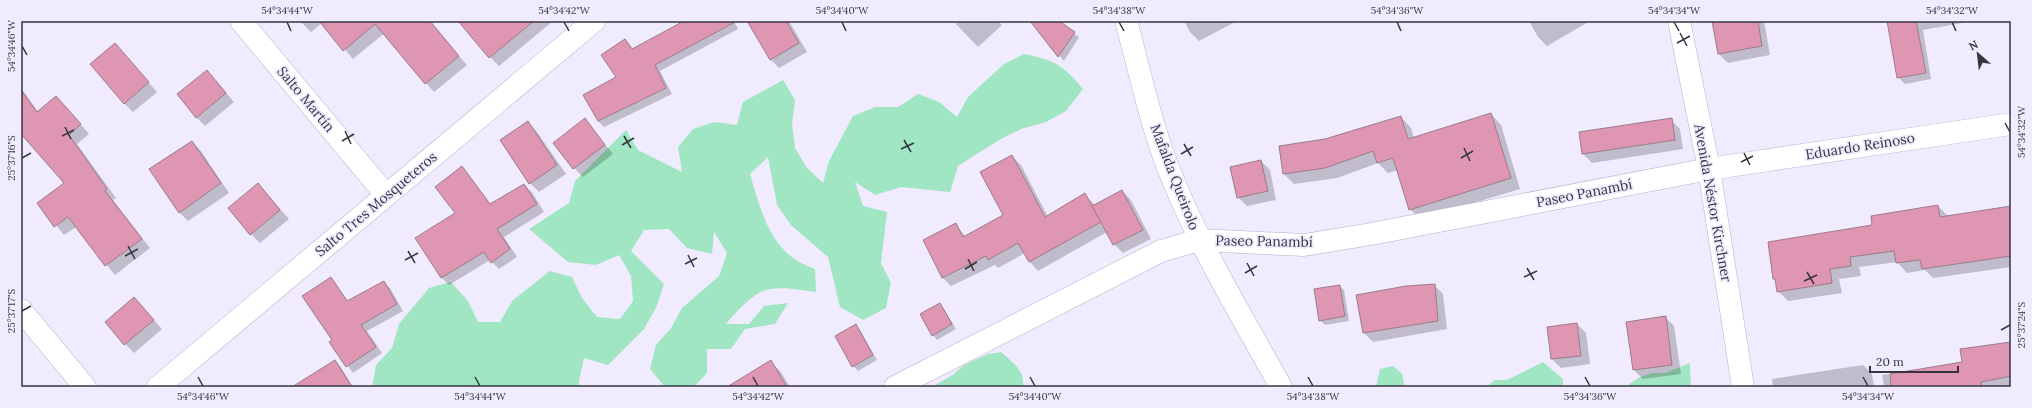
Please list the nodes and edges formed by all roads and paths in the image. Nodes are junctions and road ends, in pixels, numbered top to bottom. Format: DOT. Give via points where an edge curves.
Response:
graph roads {
  1 [pos="241,21"];
  2 [pos="594,21"];
  3 [pos="1126,21"];
  4 [pos="1679,21"];
  5 [pos="2011,124"];
  6 [pos="1709,169"];
  7 [pos="386,195"];
  8 [pos="1199,240"];
  9 [pos="21,310"];
  10 [pos="85,387"];
  11 [pos="158,387"];
  12 [pos="895,387"];
  13 [pos="1281,387"];
  14 [pos="1743,387"];
  1 -- 7 [label="street, Salto Martín"];
  2 -- 7 [label="street, Salto Tres Mosqueteros"];
  3 -- 8 [label="street, Mafalda Queirolo" via="1170,174"];
  4 -- 6 [label="street, Avenida Néstor Kirchner"];
  5 -- 6 [label="street, Eduardo Reinoso"];
  6 -- 8 [label="street, Paseo Panambí" via="1304,245"];
  6 -- 14 [label="street, Avenida Néstor Kirchner"];
  7 -- 11 [label="street, Salto Tres Mosqueteros"];
  8 -- 12 [label="street, Paseo Panambí" via="1160,251"];
  8 -- 13 [label="street, Mafalda Queirolo"];
  9 -- 10 [label="street"];
}
